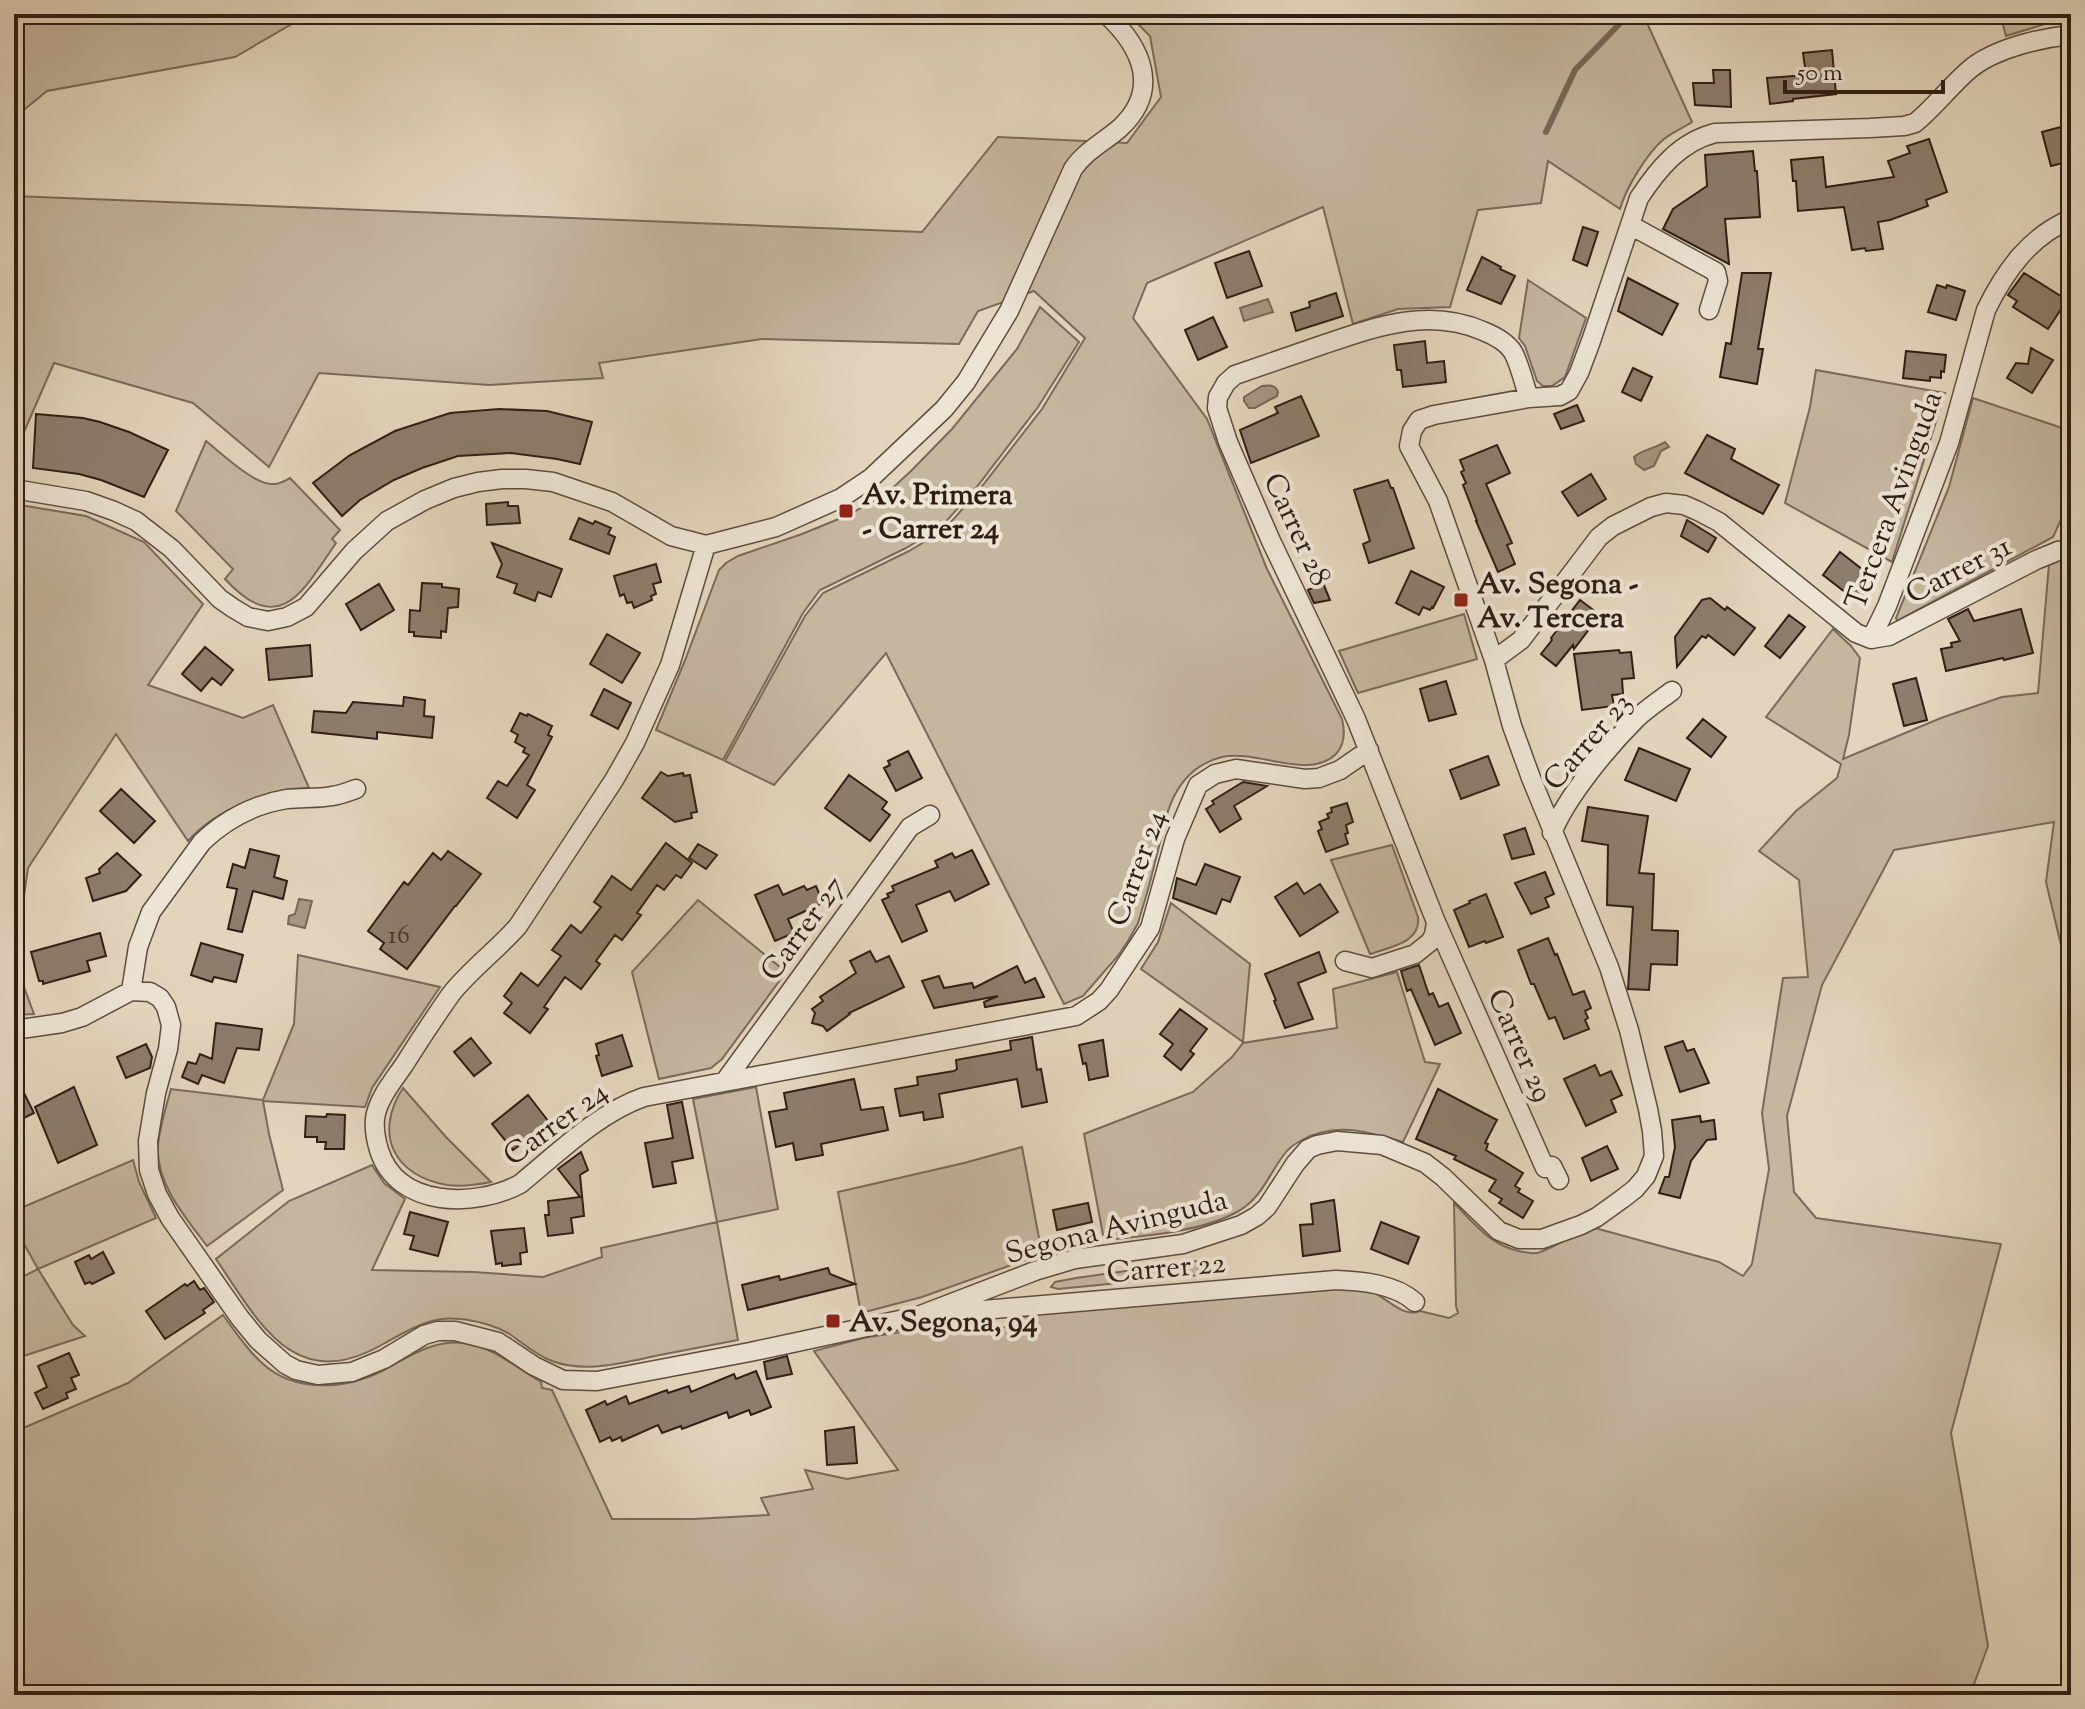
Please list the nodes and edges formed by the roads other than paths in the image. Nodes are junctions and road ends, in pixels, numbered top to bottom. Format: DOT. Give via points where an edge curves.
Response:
graph roads {
  1 [pos="1106,14"];
  2 [pos="2071,35"];
  3 [pos="2071,219"];
  4 [pos="1630,225"];
  5 [pos="1709,310"];
  6 [pos="1529,398"];
  7 [pos="14,489"];
  8 [pos="706,545"];
  9 [pos="2071,549"];
  10 [pos="1871,639"];
  11 [pos="1494,660"];
  12 [pos="1672,691"];
  13 [pos="1369,750"];
  14 [pos="356,789"];
  15 [pos="930,815"];
  16 [pos="1552,833"];
  17 [pos="1436,922"];
  18 [pos="1345,961"];
  19 [pos="131,991"];
  20 [pos="14,1030"];
  21 [pos="725,1081"];
  22 [pos="1559,1180"];
  23 [pos="1415,1302"];
  24 [pos="918,1316"];
  1 -- 8 [label="street" via="1128,38 1142,65 1138,105 1073,169 1009,311 966,382 902,451 841,498 776,527"];
  2 -- 4 [label="street, Segona Avinguda" via="2033,41 1987,59 1915,123 1702,137 1674,154 1652,178"];
  3 -- 10 [label="street, Tercera Avinguda" via="2043,233 2018,257 1990,301 1949,443"];
  4 -- 5 [label="street" via="1716,272"];
  4 -- 6 [label="street, Segona Avinguda" via="1575,382 1560,396"];
  6 -- 11 [label="street, Segona Avinguda" via="1419,420 1409,446 1438,501"];
  6 -- 13 [label="street, Carrer 28" via="1505,344 1467,325 1441,320 1363,331 1235,375 1221,389 1217,408 1228,442"];
  7 -- 8 [label="street" via="86,501 136,521 220,599 248,617 268,621 306,607 387,521 425,500 478,482 553,482 612,502 671,536"];
  8 -- 21 [label="street, Carrer 24" via="670,665 627,758 518,926 451,994 382,1099 375,1131 387,1169 401,1183 432,1196 470,1199 520,1184 624,1105"];
  9 -- 10 [label="street, Carrer 31" via="2036,560 1889,636"];
  10 -- 11 [label="street, Tercera Avinguda" via="1856,633 1719,522 1684,505 1666,503 1599,537 1521,640"];
  11 -- 16 [label="street, Segona Avinguda"];
  12 -- 16 [label="street, Carrer 23" via="1638,718 1596,765"];
  13 -- 17 [label="street, Carrer 28"];
  13 -- 21 [label="street, Carrer 24" via="1319,778 1236,769 1205,779 1193,793 1175,839 1150,928 1109,990 1076,1016"];
  14 -- 19 [label="street" via="259,807 202,842 151,912 138,947"];
  15 -- 21 [label="street, Carrer 27" via="910,827"];
  16 -- 24 [label="street, Segona Avinguda" via="1609,967 1652,1131 1654,1156 1646,1176 1622,1199 1567,1231 1519,1239 1499,1231 1425,1163 1382,1145 1337,1141 1308,1149 1267,1207 1241,1225 1183,1244 1075,1259"];
  17 -- 18 [label="street" via="1430,942 1415,954 1372,968"];
  17 -- 22 [label="street, Carrer 29" via="1545,1168 1552,1166"];
  19 -- 20 [label="street" via="82,1017"];
  19 -- 24 [label="street, Segona Avinguda" via="160,998 171,1025 148,1141 157,1194 240,1318 273,1355 296,1370 318,1375 352,1372 424,1335 455,1331 498,1342 563,1380 597,1381"];
  23 -- 24 [label="street, Carrer 22" via="1380,1286 1318,1281"];
}
